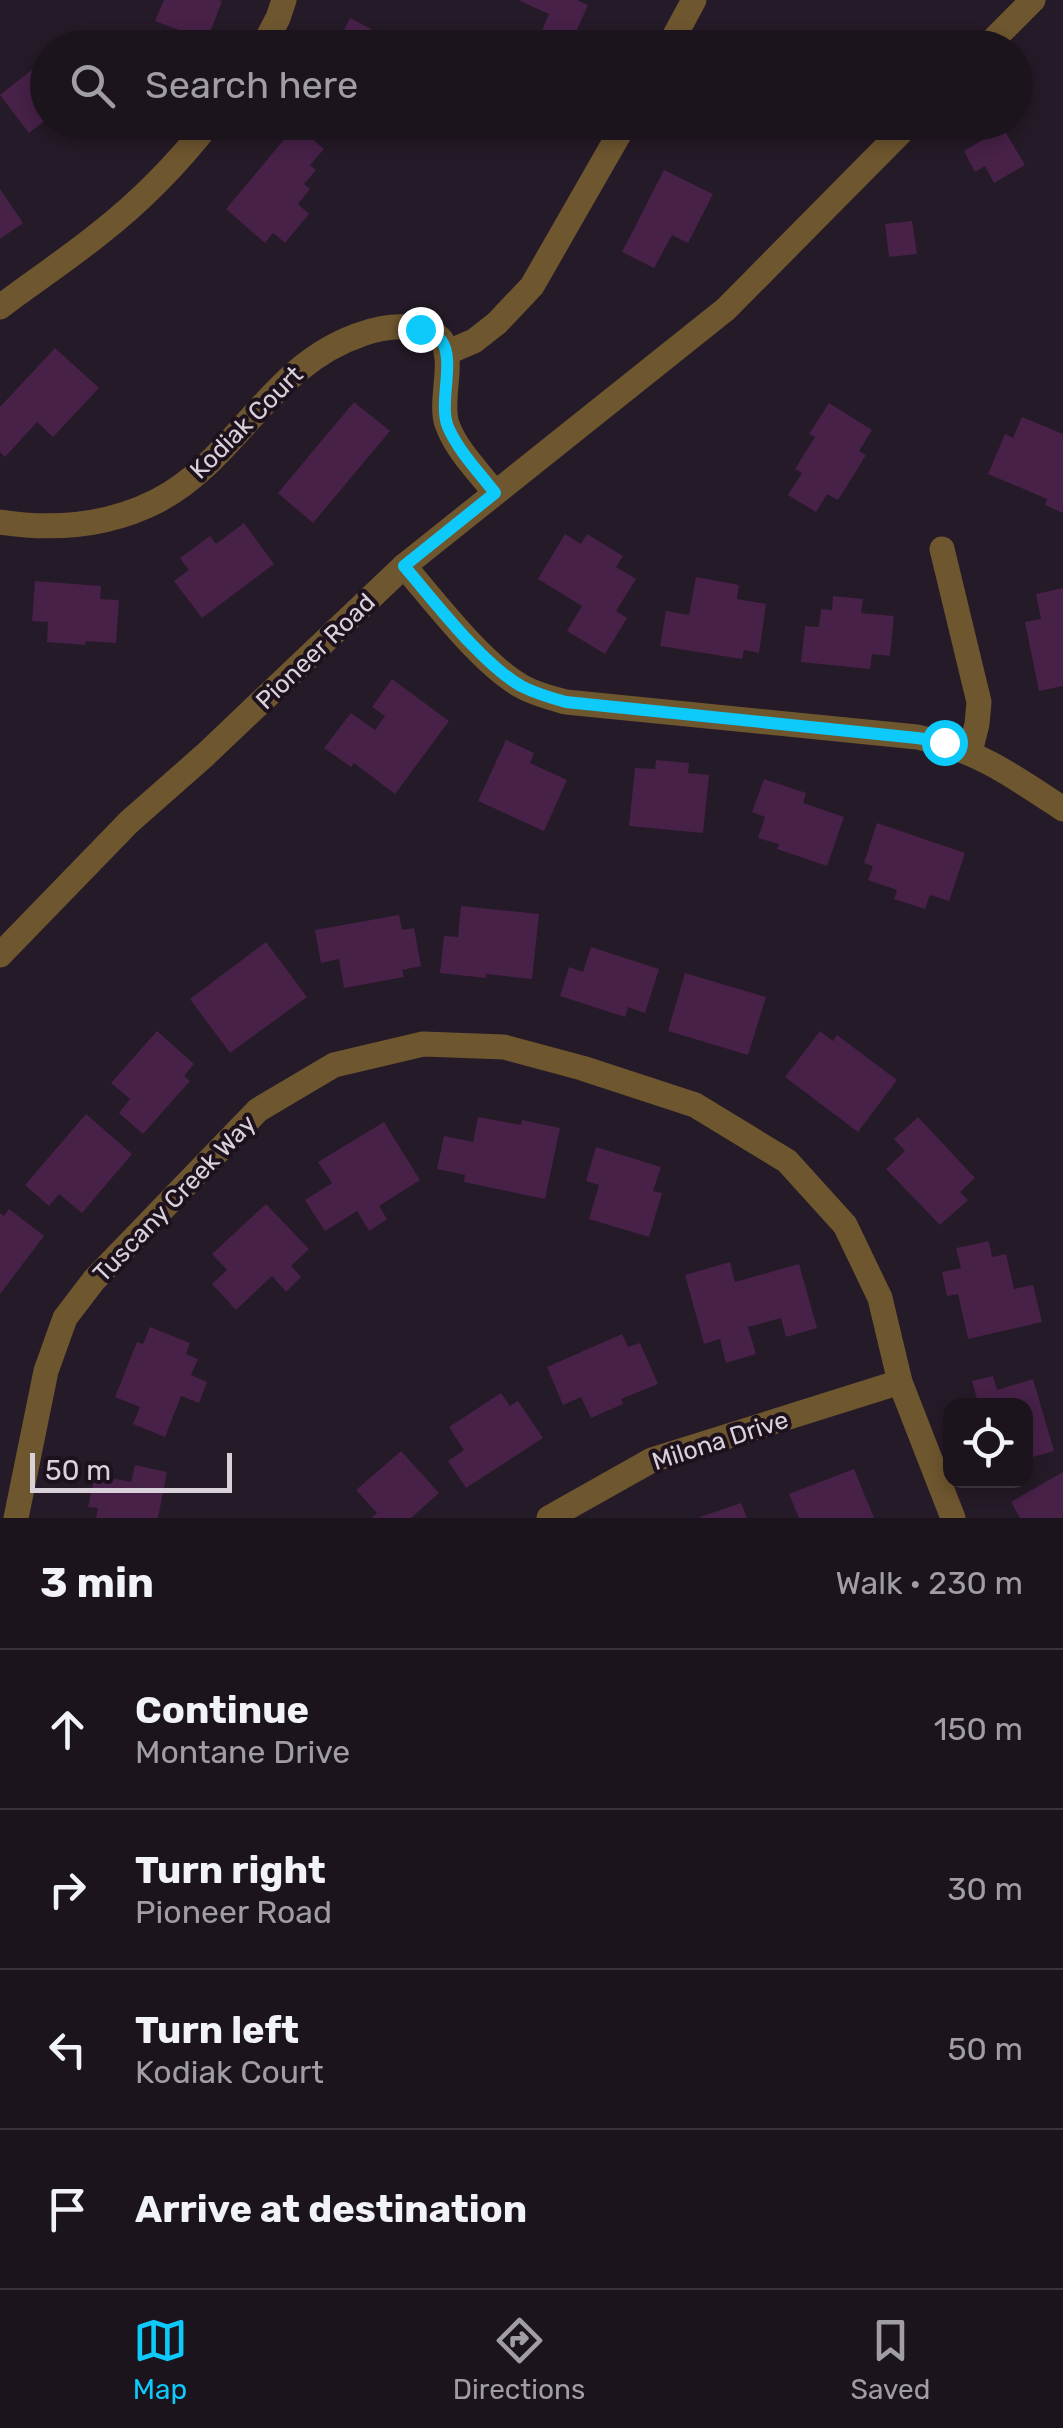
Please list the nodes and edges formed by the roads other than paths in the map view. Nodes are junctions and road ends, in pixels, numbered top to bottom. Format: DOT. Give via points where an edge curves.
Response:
graph roads {
  1 [pos="284,0"];
  2 [pos="694,0"];
  3 [pos="1032,0"];
  4 [pos="272,30"];
  5 [pos="678,30"];
  6 [pos="1003,30"];
  7 [pos="195,140"];
  8 [pos="616,140"];
  9 [pos="893,140"];
  10 [pos="0,307"];
  11 [pos="446,354"];
  12 [pos="495,493"];
  13 [pos="0,522"];
  14 [pos="942,549"];
  15 [pos="404,566"];
  16 [pos="970,752"];
  17 [pos="1063,809"];
  18 [pos="0,955"];
  19 [pos="900,1382"];
  20 [pos="16,1518"];
  21 [pos="548,1518"];
  22 [pos="953,1518"];
  1 -- 4 [label="street"];
  2 -- 5 [label="street"];
  3 -- 6 [label="street"];
  7 -- 10 [label="street" via="103,231"];
  8 -- 11 [label="street" via="532,286 497,323"];
  9 -- 12 [label="street, Pioneer Road" via="726,308"];
  11 -- 12 [label="street" via="446,422"];
  11 -- 13 [label="street, Kodiak Court" via="432,333 404,326 342,341 286,379 220,452 157,501 82,525"];
  12 -- 15 [label="street, Pioneer Road"];
  14 -- 16 [label="street" via="979,702"];
  15 -- 16 [label="street" via="486,659 544,696 917,738"];
  15 -- 18 [label="street, Pioneer Road" via="129,822"];
  16 -- 17 [label="street"];
  19 -- 20 [label="street, Tuscany Creek Way" via="880,1298 845,1225 787,1161 696,1105 658,1092 504,1047 423,1044 334,1064 258,1110 94,1280 65,1318 46,1370"];
  19 -- 21 [label="street, Milona Drive" via="652,1460"];
  19 -- 22 [label="street, Tuscany Creek Way"];
}
